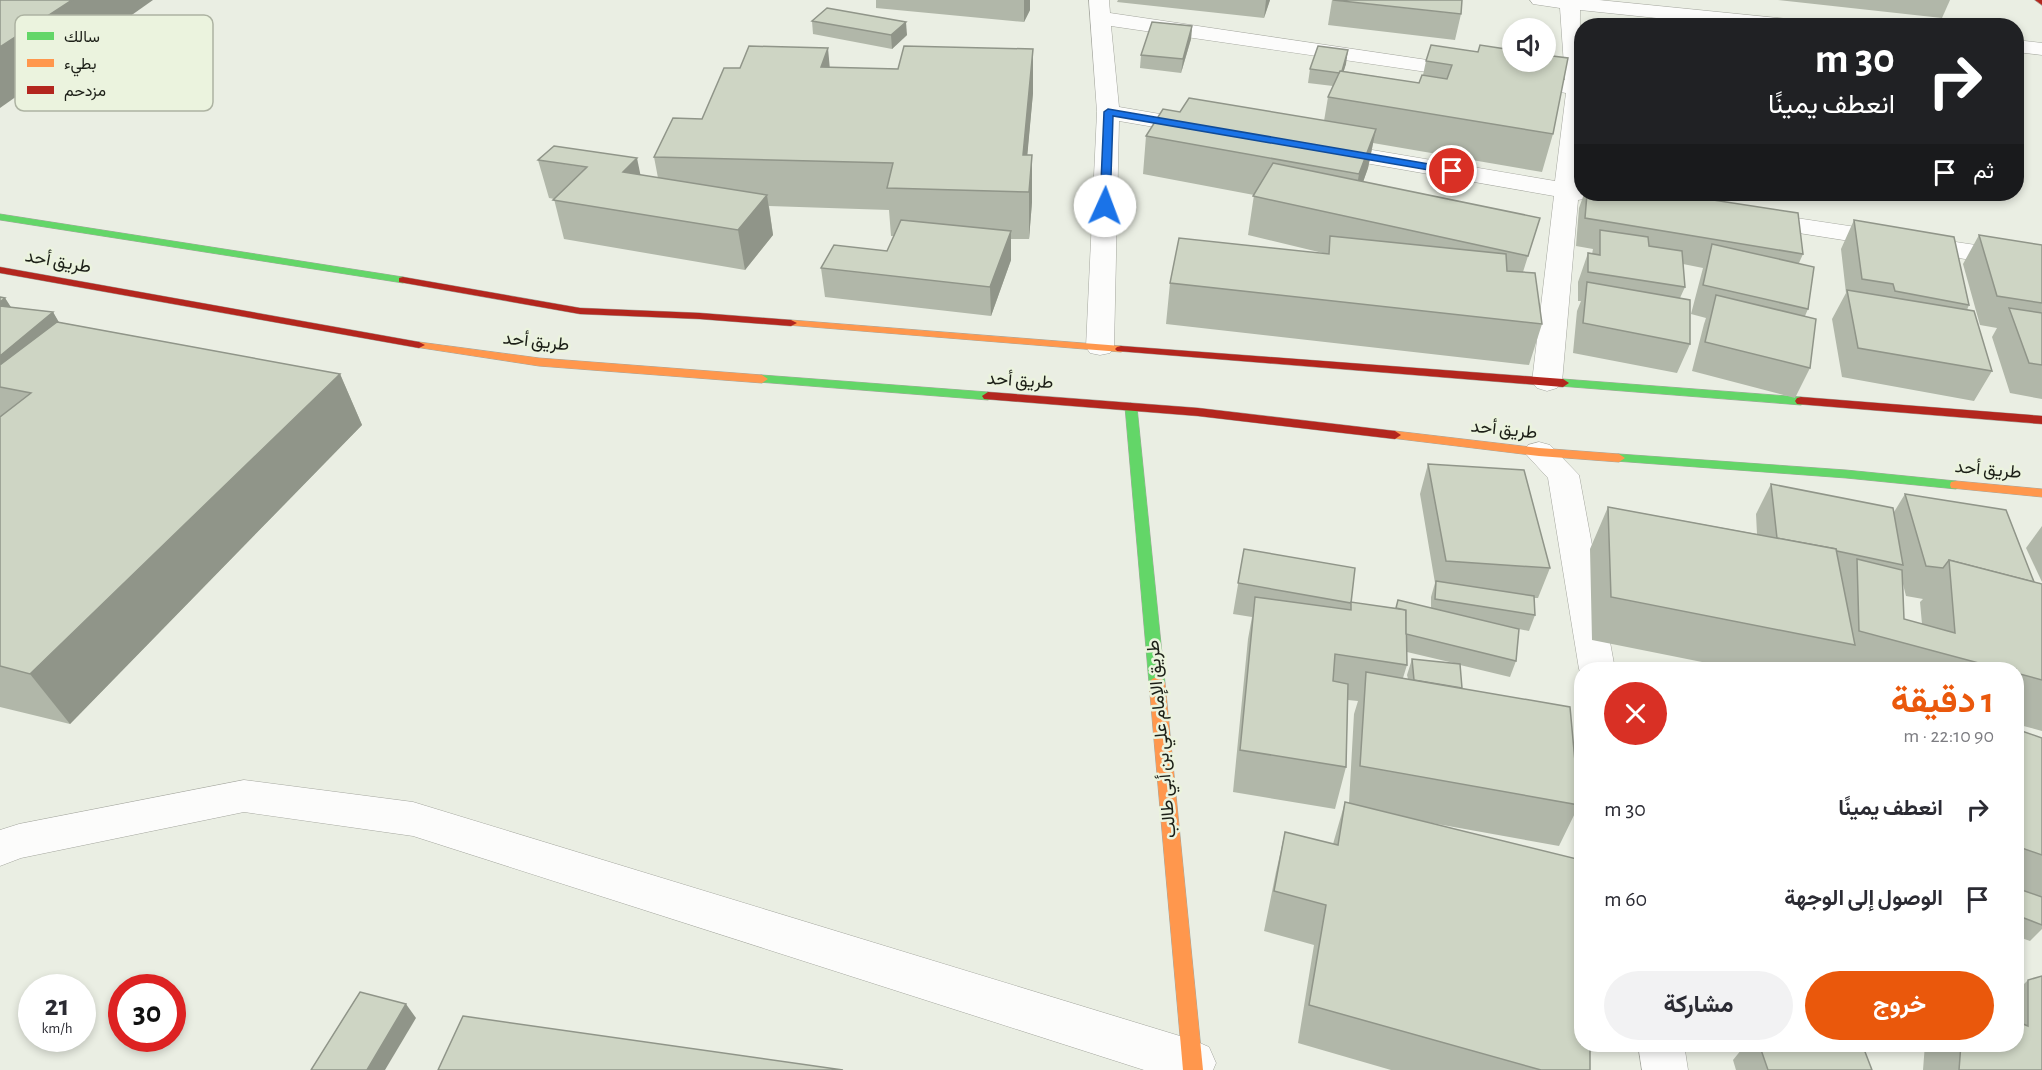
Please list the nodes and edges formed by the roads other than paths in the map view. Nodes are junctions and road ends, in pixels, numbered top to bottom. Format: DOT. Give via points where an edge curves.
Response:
graph roads {
  1 [pos="1540,0"];
  2 [pos="2039,0"];
  3 [pos="1569,2"];
  4 [pos="2042,3"];
  5 [pos="1099,9"];
  6 [pos="1722,18"];
  7 [pos="2024,47"];
  8 [pos="2042,49"];
  9 [pos="1574,56"];
  10 [pos="1574,88"];
  11 [pos="1108,112"];
  12 [pos="1226,132"];
  13 [pos="1308,146"];
  14 [pos="1574,192"];
  15 [pos="1585,201"];
  16 [pos="0,217"];
  17 [pos="1738,217"];
  18 [pos="2042,263"];
  19 [pos="0,270"];
  20 [pos="1100,347"];
  21 [pos="1546,382"];
  22 [pos="1131,407"];
  23 [pos="2042,420"];
  24 [pos="1539,452"];
  25 [pos="2042,493"];
  26 [pos="1596,662"];
  27 [pos="0,848"];
  28 [pos="1662,1052"];
  29 [pos="1193,1066"];
  30 [pos="1665,1070"];
  1 -- 3 [label="street"];
  2 -- 4 [label="main road"];
  3 -- 6 [label="street"];
  3 -- 9 [label="street"];
  5 -- 10 [label="street"];
  5 -- 11 [label="street"];
  7 -- 8 [label="street"];
  11 -- 12 [label="street"];
  11 -- 20 [label="street"];
  13 -- 14 [label="street"];
  15 -- 21 [label="street"];
  16 -- 20 [label="main road, طريق أحد" via="580,311 700,316"];
  17 -- 18 [label="street"];
  19 -- 22 [label="main road, طريق أحد" via="397,342 539,362"];
  20 -- 21 [label="main road, طريق أحد"];
  21 -- 23 [label="main road, طريق أحد"];
  22 -- 24 [label="main road, طريق أحد"];
  22 -- 29 [label="main road, طريق الإمام علي بن أبي طالب"];
  24 -- 25 [label="main road, طريق أحد" via="1846,474"];
  24 -- 26 [label="street" via="1563,475"];
  27 -- 29 [label="street" via="244,796 413,819"];
  28 -- 30 [label="street"];
}
